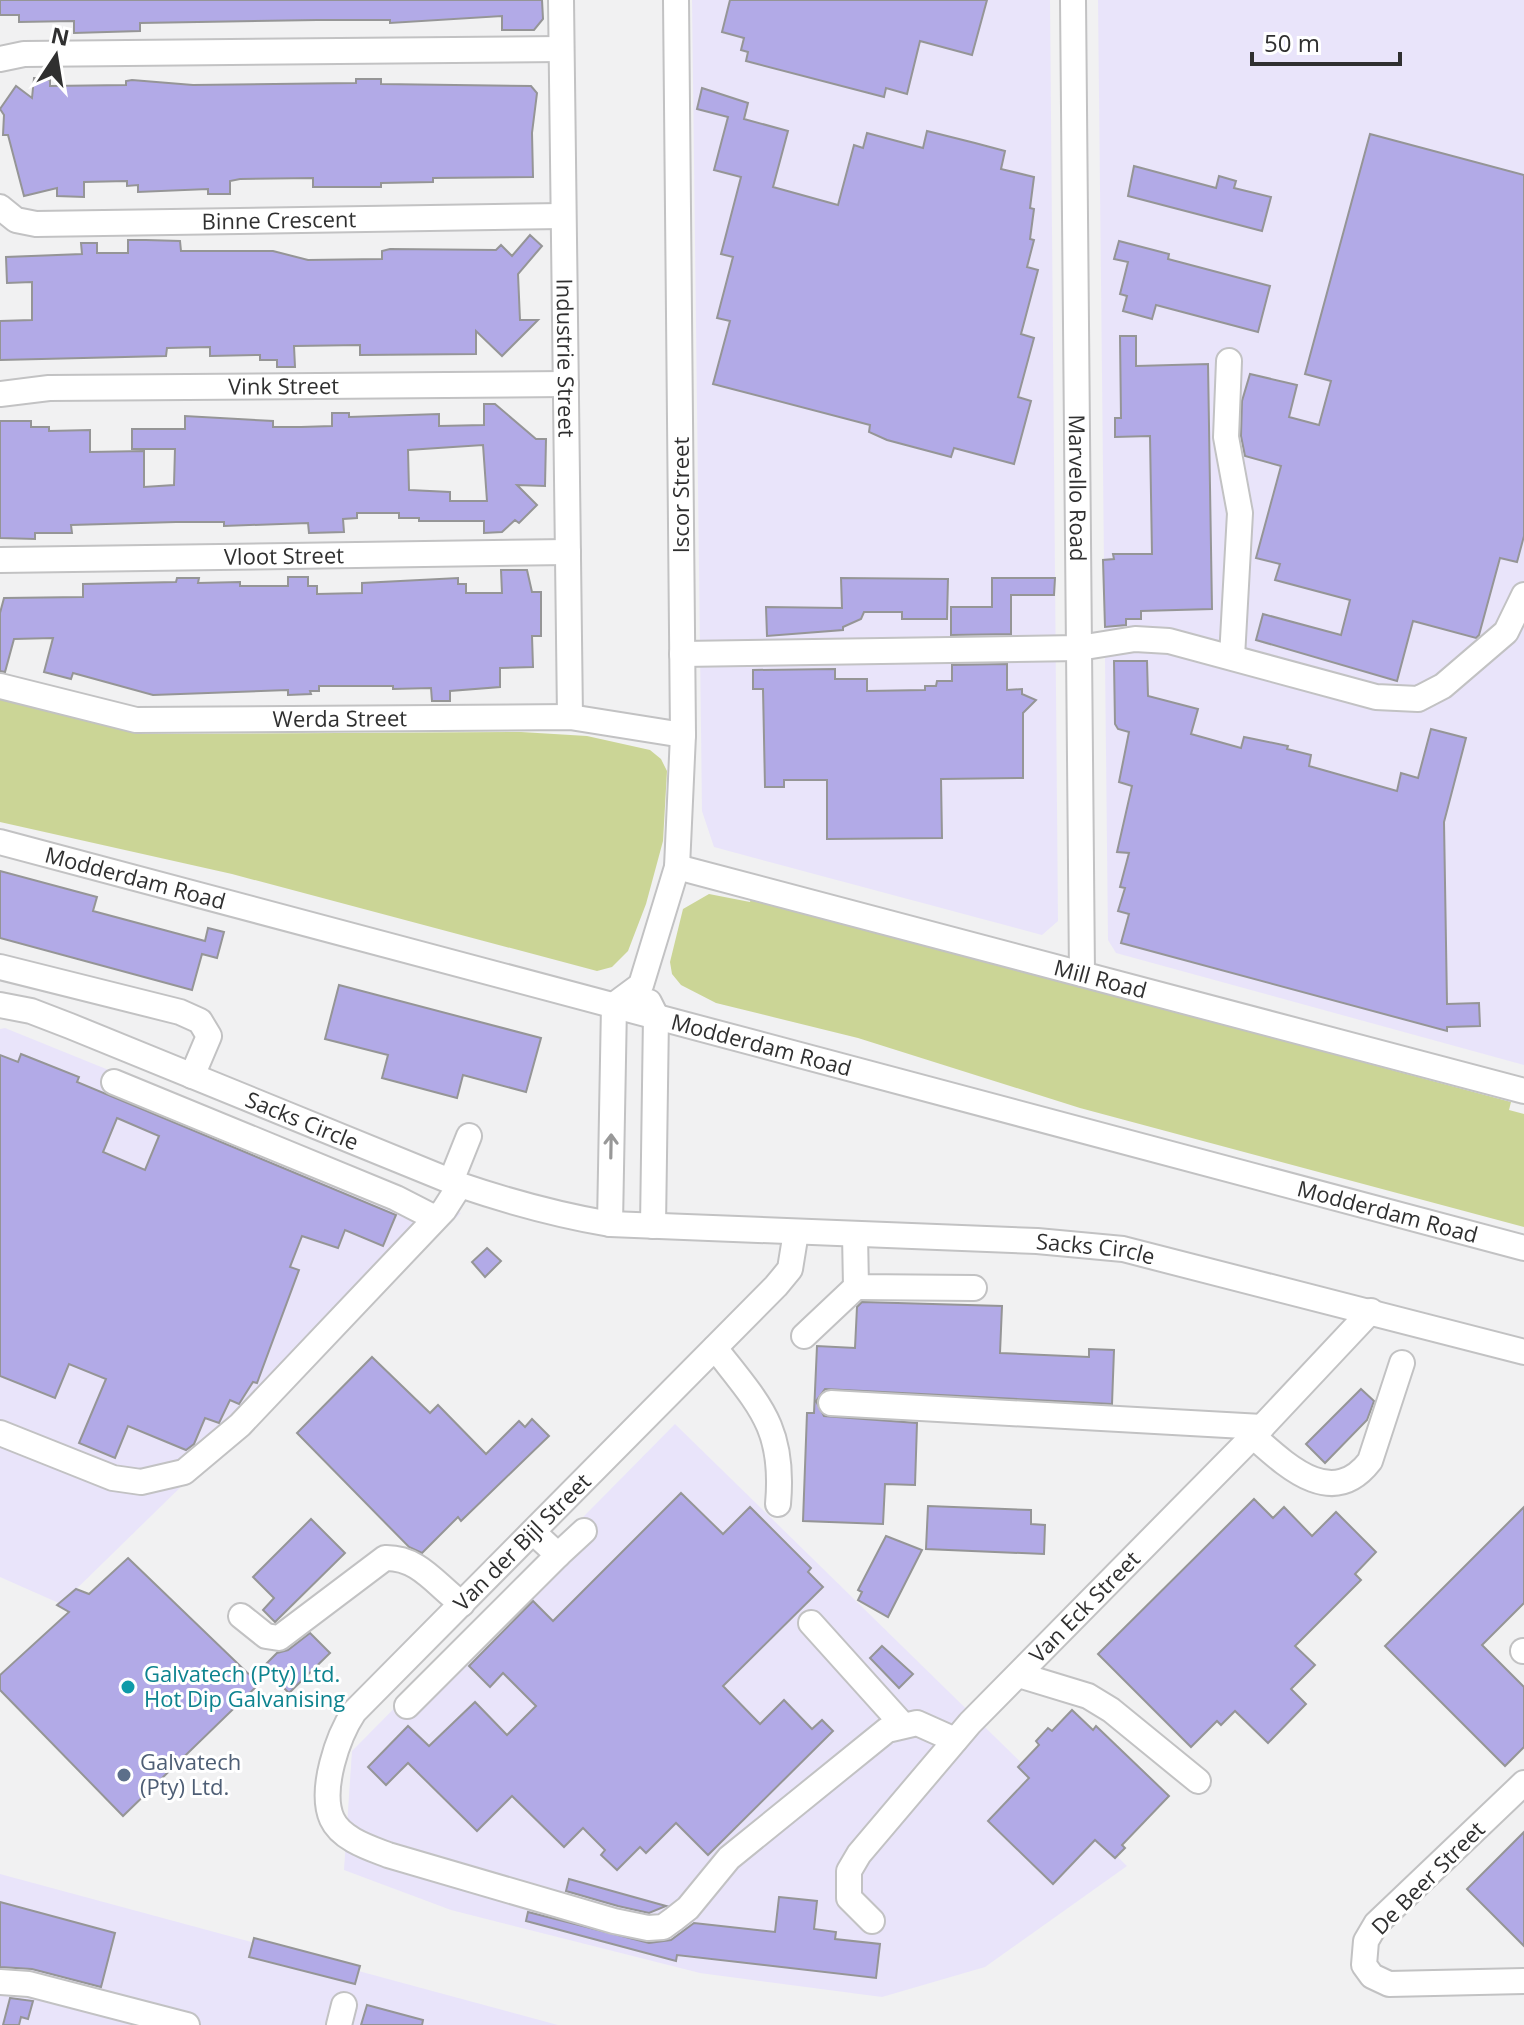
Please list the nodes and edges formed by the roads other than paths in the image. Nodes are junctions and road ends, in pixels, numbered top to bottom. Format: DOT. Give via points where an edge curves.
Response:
graph roads {
  1 [pos="561,0"];
  2 [pos="676,0"];
  3 [pos="1073,0"];
  4 [pos="561,49"];
  5 [pos="0,59"];
  6 [pos="0,207"];
  7 [pos="562,216"];
  8 [pos="1229,361"];
  9 [pos="566,384"];
  10 [pos="0,394"];
  11 [pos="568,552"];
  12 [pos="0,560"];
  13 [pos="1524,595"];
  14 [pos="1079,648"];
  15 [pos="682,654"];
  16 [pos="1232,657"];
  17 [pos="0,686"];
  18 [pos="570,717"];
  19 [pos="683,735"];
  20 [pos="0,842"];
  21 [pos="677,867"];
  22 [pos="0,967"];
  23 [pos="1082,974"];
  24 [pos="641,985"];
  25 [pos="0,1005"];
  26 [pos="614,1005"];
  27 [pos="656,1016"];
  28 [pos="192,1076"];
  29 [pos="114,1082"];
  30 [pos="1524,1091"];
  31 [pos="469,1136"];
  32 [pos="456,1183"];
  33 [pos="435,1218"];
  34 [pos="610,1224"];
  35 [pos="653,1226"];
  36 [pos="796,1232"];
  37 [pos="855,1234"];
  38 [pos="1524,1248"];
  39 [pos="856,1287"];
  40 [pos="974,1288"];
  41 [pos="1371,1311"];
  42 [pos="804,1336"];
  43 [pos="715,1348"];
  44 [pos="1524,1352"];
  45 [pos="1402,1363"];
  46 [pos="831,1403"];
  47 [pos="1258,1432"];
  48 [pos="0,1433"];
  49 [pos="778,1504"];
  50 [pos="584,1531"];
  51 [pos="533,1532"];
  52 [pos="558,1555"];
  53 [pos="462,1604"];
  54 [pos="241,1616"];
  55 [pos="811,1623"];
  56 [pos="1019,1675"];
  57 [pos="407,1706"];
  58 [pos="902,1724"];
  59 [pos="955,1740"];
  60 [pos="1198,1781"];
  61 [pos="1524,1783"];
  62 [pos="872,1921"];
  63 [pos="1524,1981"];
  64 [pos="0,1982"];
  65 [pos="187,2025"];
  1 -- 4 [label="street, Industrie Street"];
  2 -- 15 [label="street, Iscor Street"];
  3 -- 14 [label="street, Marvello Road"];
  4 -- 5 [label="street" via="24,54"];
  4 -- 7 [label="street, Industrie Street"];
  6 -- 7 [label="street, Binne Crescent" via="16,220 36,224"];
  7 -- 9 [label="street, Industrie Street"];
  8 -- 16 [label="street" via="1226,437 1240,513"];
  9 -- 10 [label="street, Vink Street" via="49,388"];
  9 -- 11 [label="street, Industrie Street"];
  11 -- 12 [label="street, Vloot Street"];
  11 -- 18 [label="street, Industrie Street"];
  13 -- 16 [label="street" via="1506,632 1491,648 1418,699 1376,697"];
  14 -- 15 [label="street"];
  14 -- 16 [label="street" via="1146,640 1194,645"];
  14 -- 23 [label="street, Marvello Road"];
  15 -- 19 [label="street, Iscor Street"];
  17 -- 18 [label="street, Werda Street" via="155,721"];
  18 -- 19 [label="street, Werda Street"];
  19 -- 21 [label="street, Iscor Street"];
  20 -- 26 [label="street, Modderdam Road"];
  21 -- 23 [label="street, Mill Road"];
  21 -- 24 [label="street, Iscor Street"];
  22 -- 28 [label="street" via="200,1021 209,1036"];
  23 -- 30 [label="street, Mill Road"];
  24 -- 26 [label="street"];
  24 -- 27 [label="street"];
  25 -- 28 [label="street, Sacks Circle" via="31,1011"];
  26 -- 27 [label="street, Modderdam Road"];
  34 -- 26 [label="street, one-way"];
  27 -- 35 [label="street"];
  27 -- 38 [label="street, Modderdam Road"];
  28 -- 32 [label="street, Sacks Circle"];
  29 -- 33 [label="street"];
  31 -- 32 [label="street"];
  32 -- 33 [label="street"];
  32 -- 34 [label="street, Sacks Circle" via="518,1205"];
  33 -- 48 [label="street" via="240,1425 184,1472 141,1482 113,1478"];
  34 -- 35 [label="street, Sacks Circle"];
  35 -- 36 [label="street, Sacks Circle"];
  36 -- 37 [label="street, Sacks Circle"];
  36 -- 43 [label="street, Van der Bijl Street" via="790,1269"];
  37 -- 39 [label="street"];
  37 -- 41 [label="street, Sacks Circle" via="1123,1249"];
  39 -- 40 [label="street"];
  39 -- 42 [label="street"];
  41 -- 44 [label="street, Sacks Circle"];
  41 -- 47 [label="street, Van Eck Street"];
  43 -- 49 [label="street" via="769,1422 780,1455"];
  43 -- 51 [label="street, Van der Bijl Street"];
  45 -- 47 [label="street" via="1370,1461 1360,1475 1327,1483 1302,1476"];
  46 -- 47 [label="street"];
  47 -- 56 [label="street, Van Eck Street"];
  50 -- 52 [label="street"];
  51 -- 52 [label="street"];
  51 -- 53 [label="street, Van der Bijl Street"];
  52 -- 57 [label="street"];
  53 -- 54 [label="street" via="415,1563 399,1557 385,1558 279,1638 266,1636"];
  53 -- 58 [label="street, Van der Bijl Street" via="342,1729 332,1763 331,1819 358,1843 388,1855 614,1921 663,1927 688,1908 729,1858 887,1730"];
  55 -- 58 [label="street"];
  56 -- 59 [label="street, Van Eck Street"];
  56 -- 60 [label="street" via="1088,1696"];
  58 -- 59 [label="street" via="928,1725"];
  59 -- 62 [label="street, Van Eck Street" via="849,1871 849,1898"];
  61 -- 63 [label="street, De Beer Street" via="1376,1924 1366,1941 1364,1965 1389,1984"];
  64 -- 65 [label="street" via="29,1984"];
}
